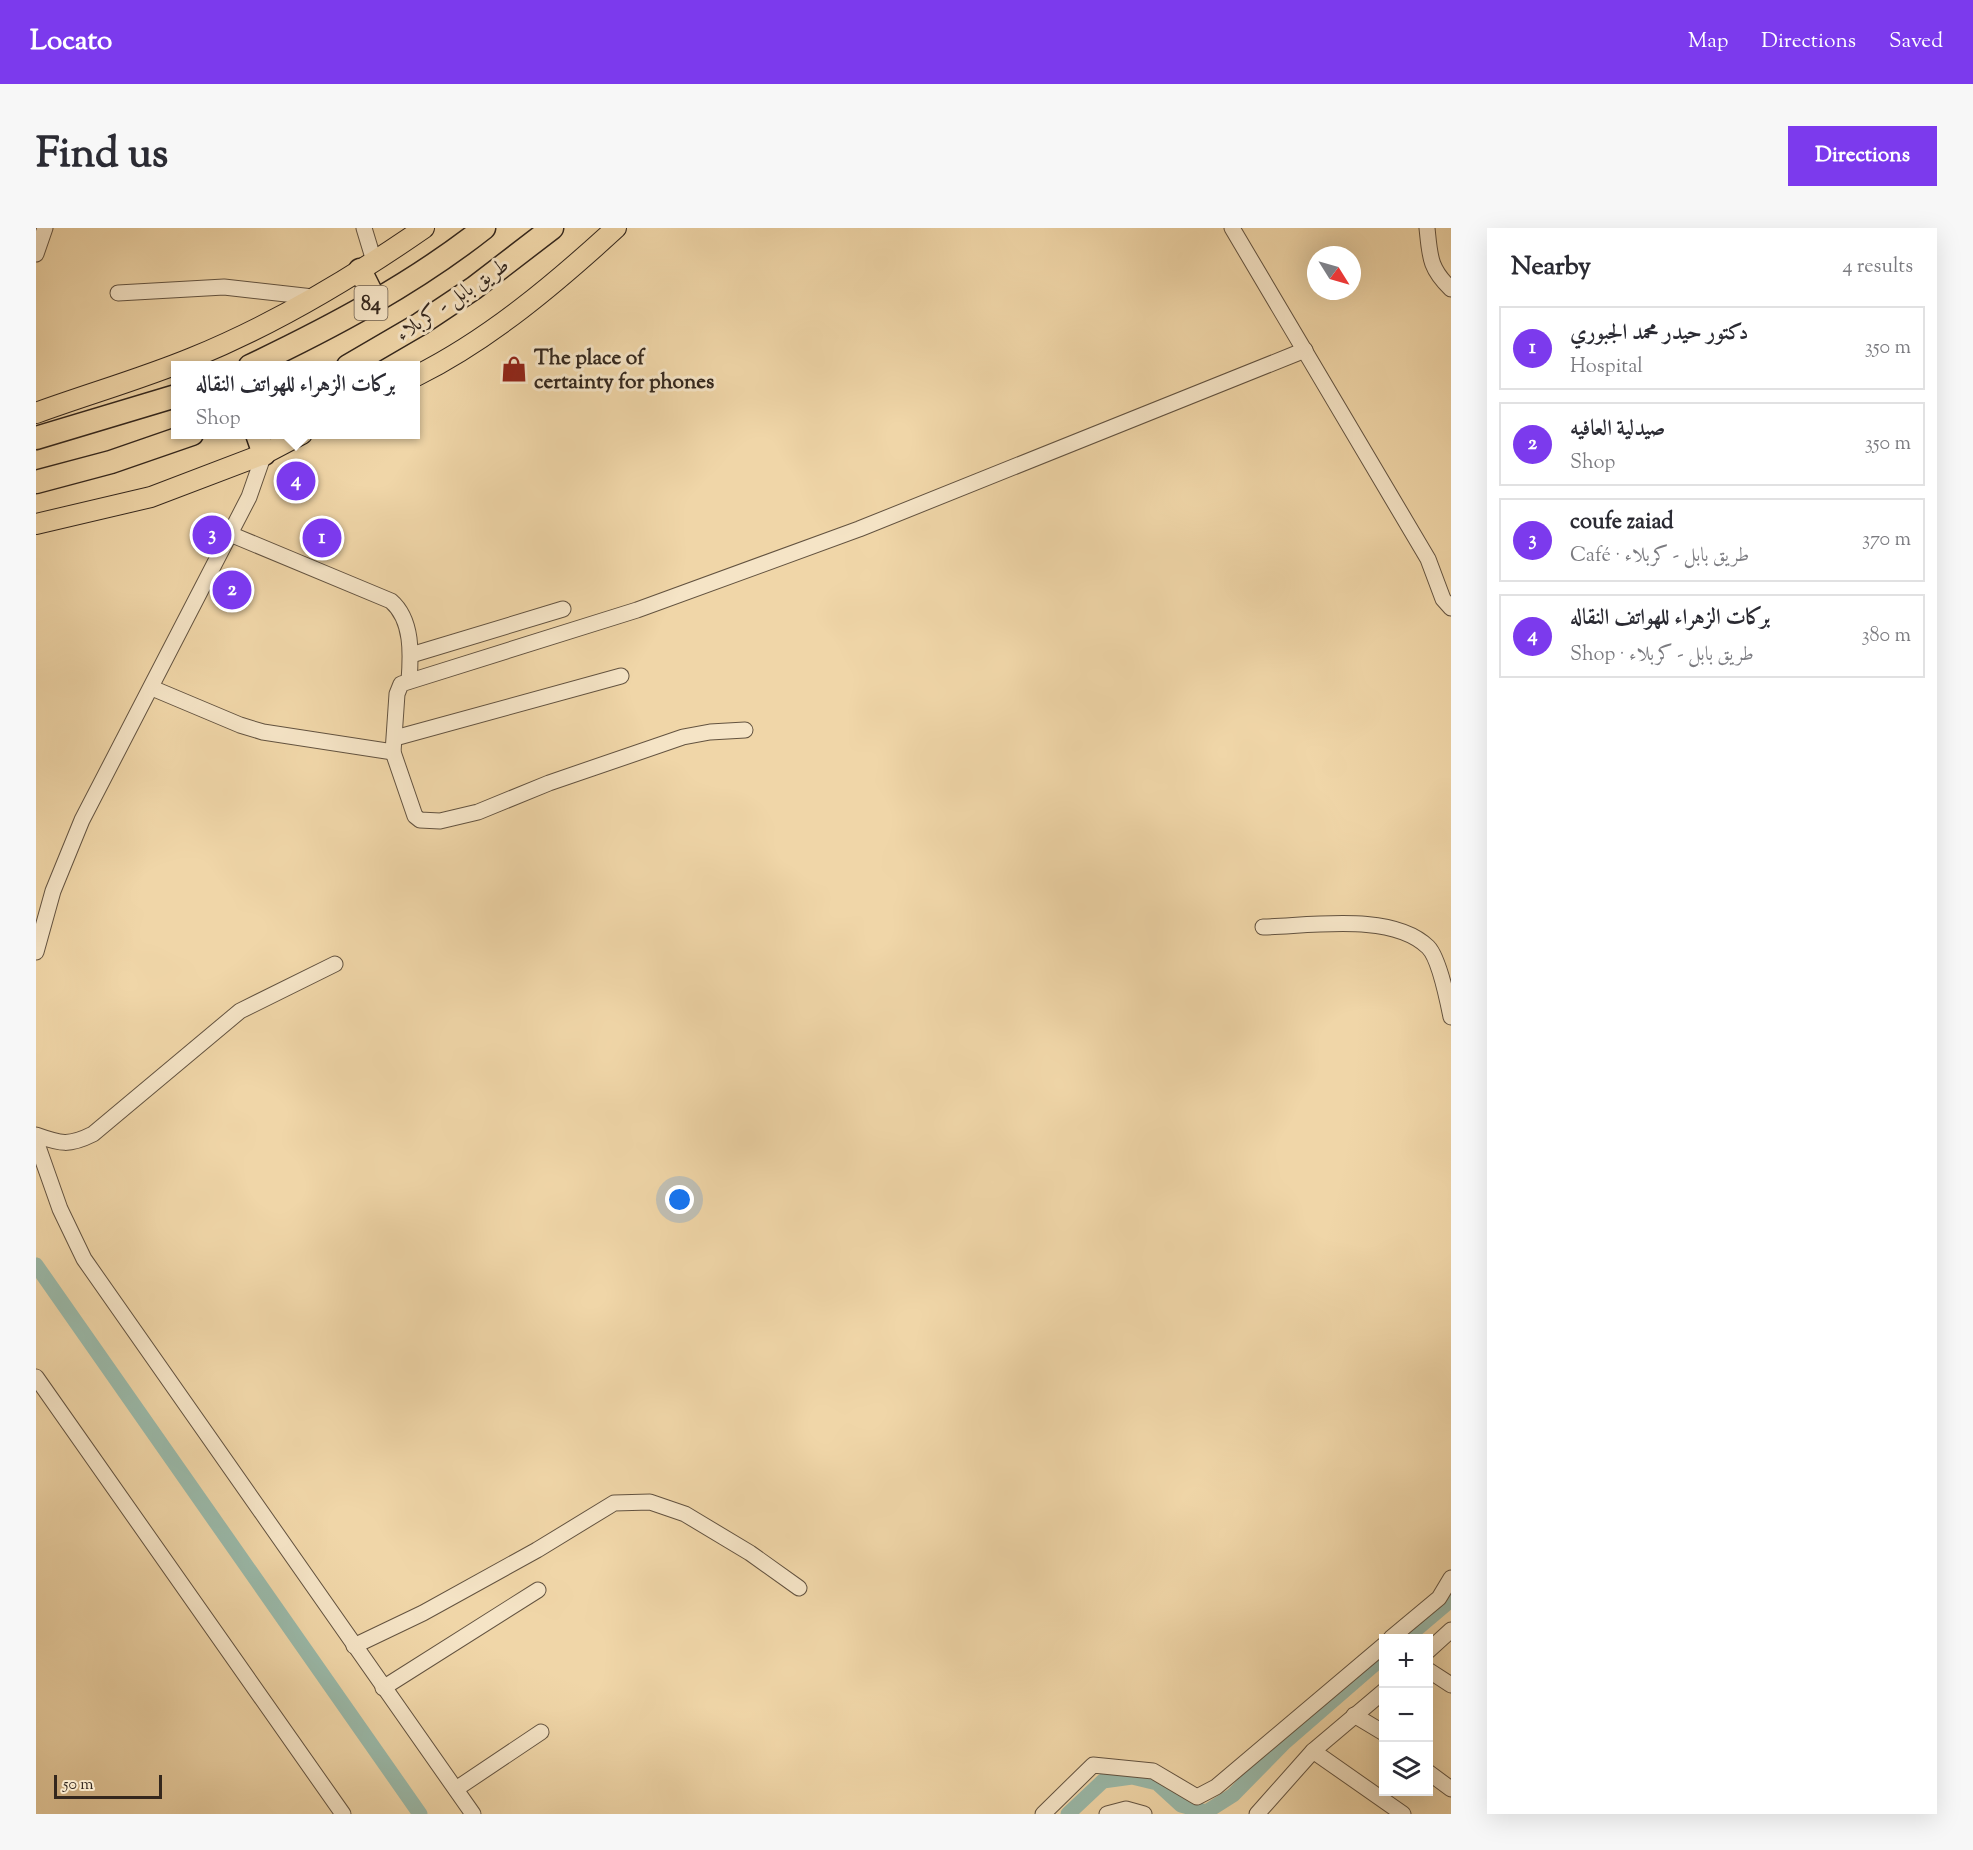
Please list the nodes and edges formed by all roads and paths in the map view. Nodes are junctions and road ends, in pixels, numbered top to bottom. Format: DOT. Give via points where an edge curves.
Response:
graph roads {
  1 [pos="45,228"];
  2 [pos="364,228"];
  3 [pos="424,228"];
  4 [pos="484,228"];
  5 [pos="552,228"];
  6 [pos="616,228"];
  7 [pos="1232,228"];
  8 [pos="1427,228"];
  9 [pos="36,254"];
  10 [pos="367,265"];
  11 [pos="1451,289"];
  12 [pos="118,293"];
  13 [pos="313,297"];
  14 [pos="375,300"];
  15 [pos="1305,350"];
  16 [pos="184,361"];
  17 [pos="261,361"];
  18 [pos="357,361"];
  19 [pos="171,366"];
  20 [pos="420,374"];
  21 [pos="171,398"];
  22 [pos="36,413"];
  23 [pos="36,438"];
  24 [pos="180,439"];
  25 [pos="283,439"];
  26 [pos="260,444"];
  27 [pos="36,482"];
  28 [pos="36,524"];
  29 [pos="230,534"];
  30 [pos="1451,608"];
  31 [pos="562,609"];
  32 [pos="411,655"];
  33 [pos="621,676"];
  34 [pos="409,681"];
  35 [pos="152,688"];
  36 [pos="745,730"];
  37 [pos="394,745"];
  38 [pos="1263,927"];
  39 [pos="36,952"];
  40 [pos="335,964"];
  41 [pos="1451,1017"];
  42 [pos="36,1135"];
  43 [pos="36,1141"];
  44 [pos="36,1377"];
  45 [pos="1451,1578"];
  46 [pos="799,1588"];
  47 [pos="538,1590"];
  48 [pos="1451,1630"];
  49 [pos="1396,1634"];
  50 [pos="354,1646"];
  51 [pos="1433,1646"];
  52 [pos="1379,1648"];
  53 [pos="1433,1673"];
  54 [pos="1451,1685"];
  55 [pos="383,1688"];
  56 [pos="1379,1693"];
  57 [pos="1354,1715"];
  58 [pos="1379,1731"];
  59 [pos="541,1732"];
  60 [pos="1313,1751"];
  61 [pos="1433,1776"];
  62 [pos="456,1789"];
  63 [pos="1451,1789"];
  64 [pos="344,1814"];
  65 [pos="473,1814"];
  66 [pos="1043,1814"];
  67 [pos="1107,1814"];
  68 [pos="1144,1814"];
  69 [pos="1257,1814"];
  70 [pos="1403,1814"];
  1 -- 9 [label="street"];
  2 -- 10 [label="street"];
  3 -- 10 [label="main road"];
  4 -- 14 [label="highway, 84"];
  5 -- 18 [label="highway, طريق بابل - كربلاء / 84" via="474,288"];
  6 -- 20 [label="main road" via="558,281 442,363"];
  7 -- 15 [label="street"];
  8 -- 11 [label="street" via="1434,270"];
  10 -- 13 [label="main road"];
  10 -- 14 [label="highway"];
  12 -- 13 [label="street" via="224,287"];
  13 -- 16 [label="main road" via="237,339"];
  14 -- 17 [label="highway, 84"];
  15 -- 30 [label="street" via="1428,559"];
  15 -- 34 [label="street" via="860,530 636,610"];
  19 -- 22 [label="main road"];
  21 -- 23 [label="highway"];
  24 -- 27 [label="highway"];
  25 -- 26 [label="main road"];
  26 -- 28 [label="main road" via="151,497"];
  26 -- 29 [label="street" via="249,497"];
  29 -- 32 [label="street" via="392,601 403,615"];
  29 -- 35 [label="street"];
  31 -- 32 [label="street"];
  32 -- 34 [label="street"];
  33 -- 37 [label="street"];
  34 -- 37 [label="street" via="399,687 397,694"];
  35 -- 37 [label="street" via="263,732"];
  35 -- 39 [label="street" via="82,820 53,891"];
  36 -- 37 [label="street" via="683,737 478,812 440,821 415,816"];
  38 -- 41 [label="street" via="1372,924 1404,931 1430,948"];
  40 -- 42 [label="street" via="240,1011 93,1134 75,1143 57,1143"];
  43 -- 50 [label="street" via="60,1209 84,1259"];
  44 -- 64 [label="street"];
  45 -- 49 [label="street" via="1439,1598"];
  46 -- 50 [label="street" via="685,1514 650,1502 614,1503 450,1598"];
  47 -- 55 [label="street"];
  48 -- 51 [label="street"];
  50 -- 55 [label="street"];
  52 -- 66 [label="street" via="1216,1787 1197,1797 1153,1771 1094,1765"];
  53 -- 54 [label="street"];
  55 -- 62 [label="street"];
  56 -- 57 [label="street"];
  57 -- 58 [label="street"];
  57 -- 60 [label="street"];
  59 -- 62 [label="street"];
  60 -- 69 [label="street"];
  60 -- 70 [label="street"];
  61 -- 63 [label="street"];
  62 -- 65 [label="street"];
  67 -- 68 [label="street" via="1126,1809"];
}
